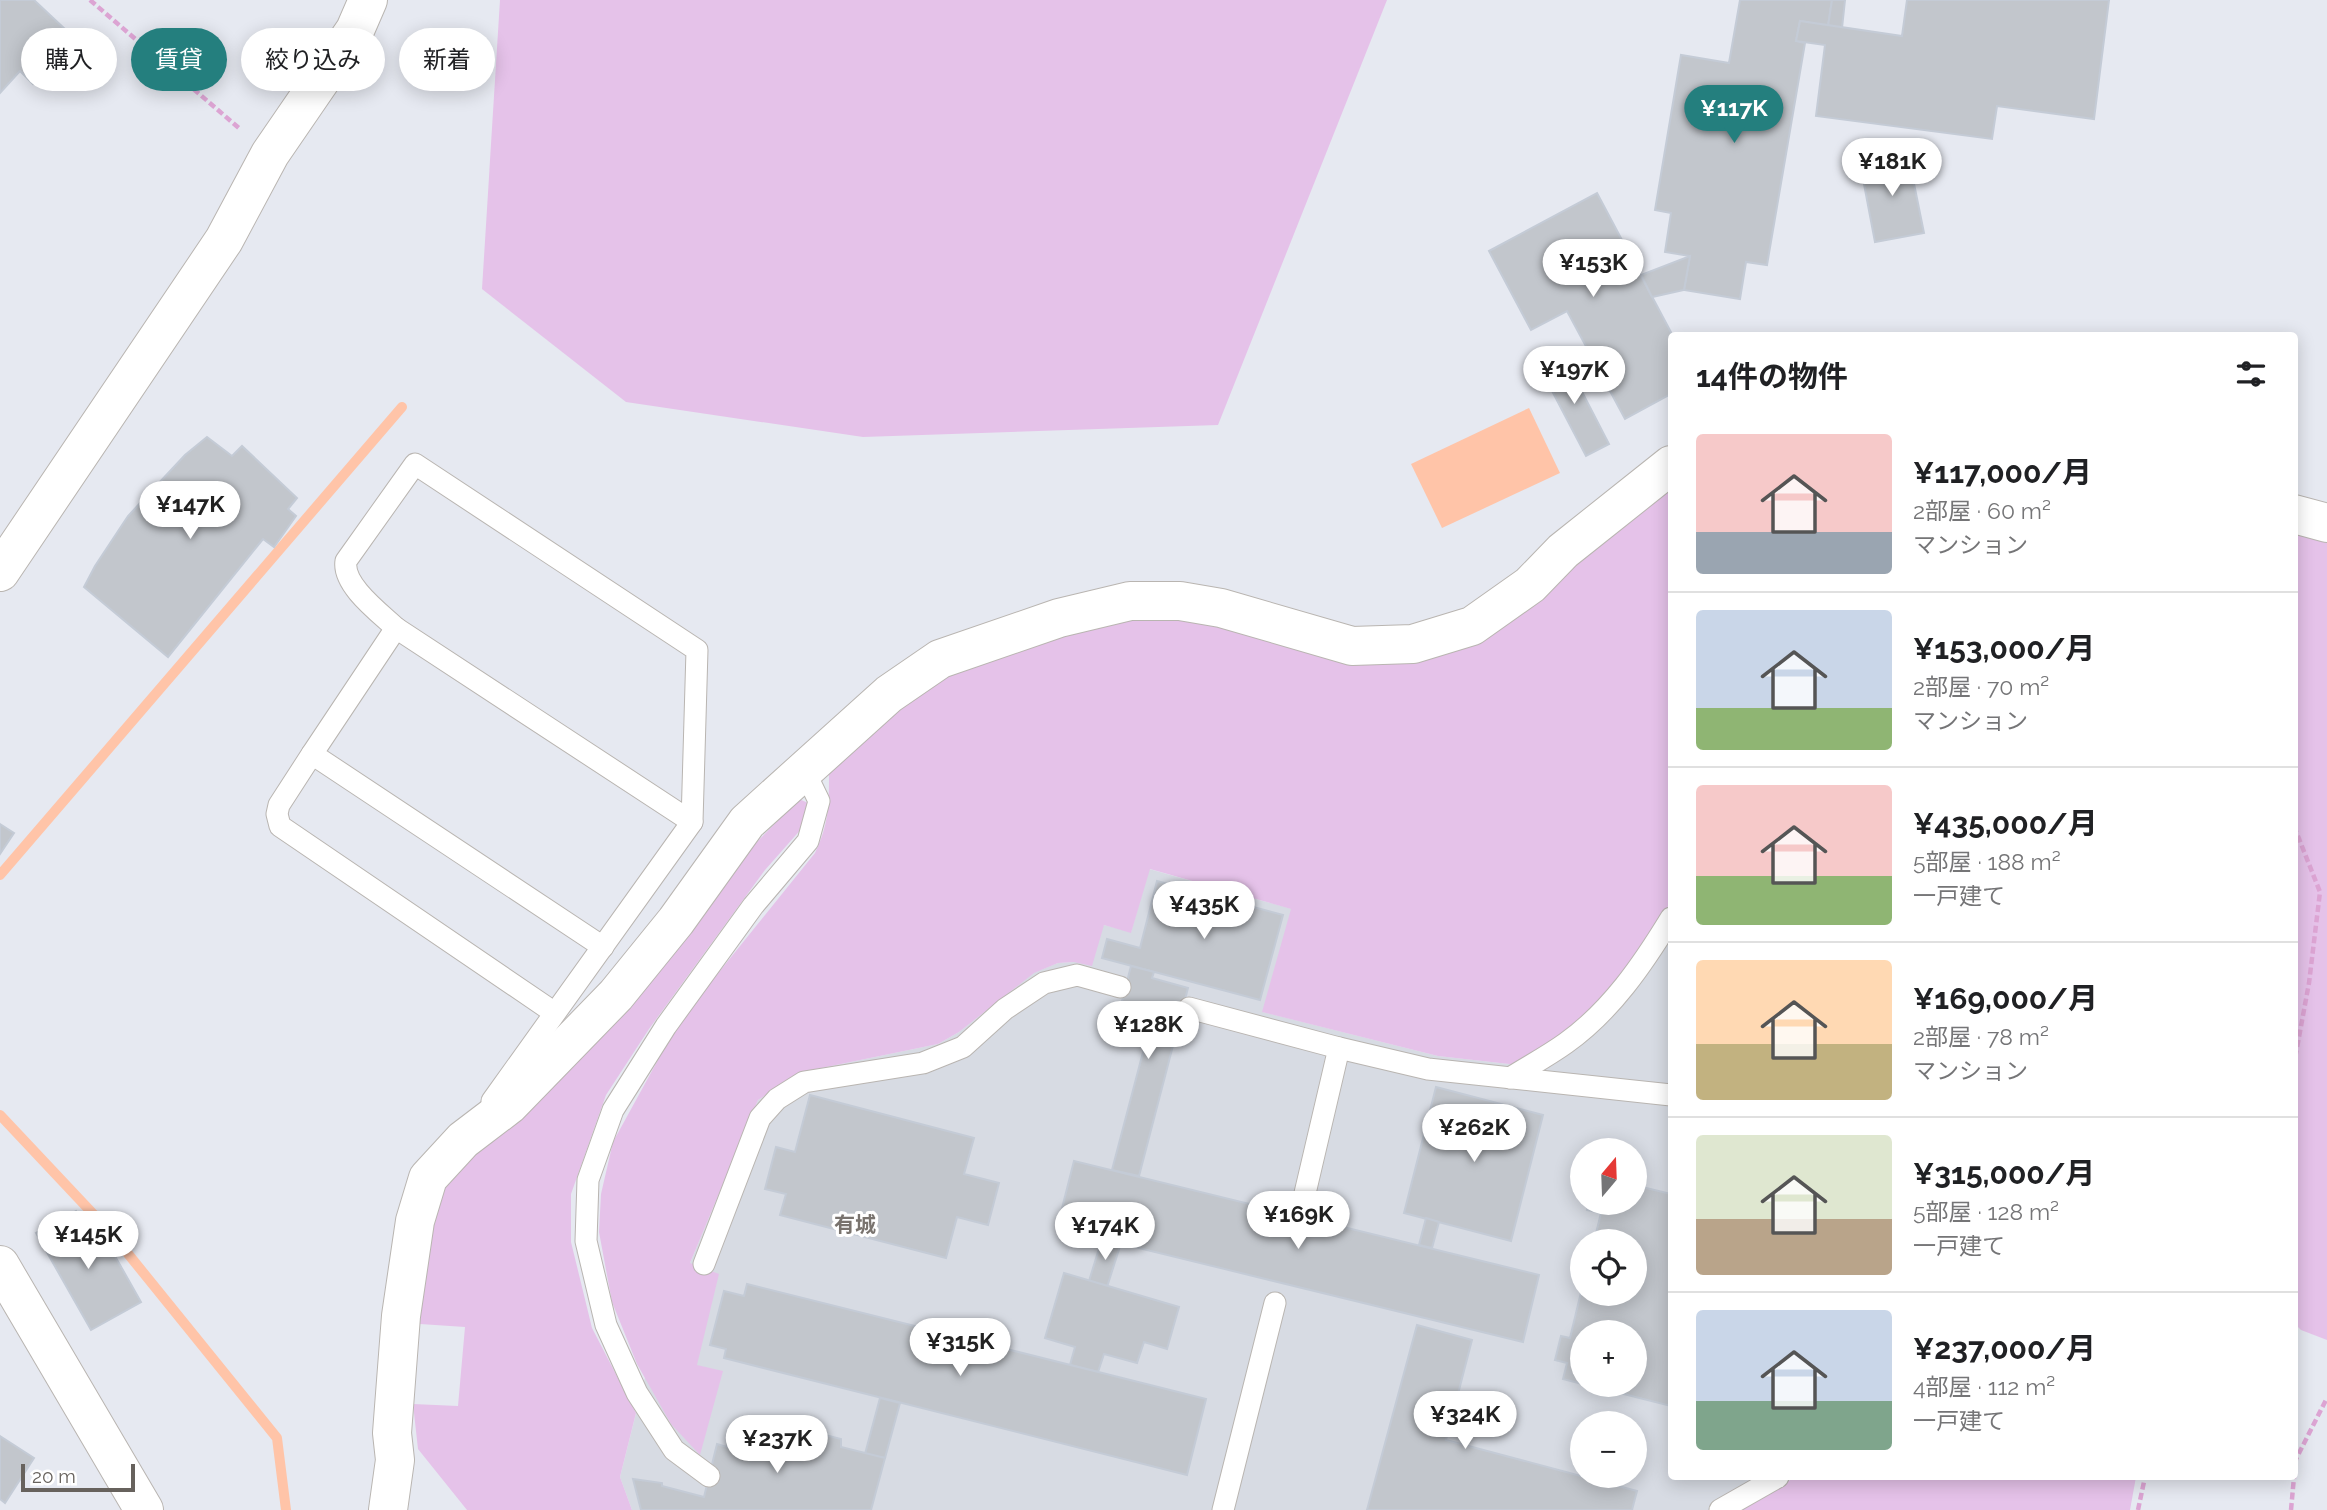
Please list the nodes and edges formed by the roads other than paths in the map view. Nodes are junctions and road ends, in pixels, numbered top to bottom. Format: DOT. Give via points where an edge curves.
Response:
graph roads {
  1 [pos="368,0"];
  2 [pos="1668,468"];
  3 [pos="2298,514"];
  4 [pos="2327,523"];
  5 [pos="0,572"];
  6 [pos="396,628"];
  7 [pos="312,754"];
  8 [pos="804,770"];
  9 [pos="692,822"];
  10 [pos="1668,922"];
  11 [pos="603,947"];
  12 [pos="1120,987"];
  13 [pos="547,1007"];
  14 [pos="1189,1008"];
  15 [pos="1339,1048"];
  16 [pos="1510,1078"];
  17 [pos="1668,1096"];
  18 [pos="463,1140"];
  19 [pos="1302,1206"];
  20 [pos="704,1264"];
  21 [pos="0,1265"];
  22 [pos="1275,1303"];
  23 [pos="709,1476"];
  24 [pos="1773,1480"];
  25 [pos="144,1510"];
  26 [pos="388,1510"];
  27 [pos="1223,1510"];
  28 [pos="1720,1510"];
  1 -- 5 [label="street" via="355,30 270,154 224,240"];
  2 -- 8 [label="street" via="1563,551 1530,585 1472,626 1413,644 1352,646 1221,608 1180,601 1130,601 1059,618 940,659 889,694"];
  3 -- 4 [label="street"];
  6 -- 7 [label="lane"];
  6 -- 9 [label="lane"];
  6 -- 9 [label="lane" via="353,586 345,567 415,464 697,650"];
  7 -- 11 [label="lane"];
  7 -- 13 [label="lane" via="279,805 280,826"];
  8 -- 18 [label="street" via="747,822 616,995 509,1105"];
  8 -- 23 [label="lane" via="819,801 808,841 753,906 666,1026 613,1110 588,1180 586,1241 606,1325 637,1393 674,1450"];
  9 -- 11 [label="lane"];
  10 -- 16 [label="lane" via="1619,995 1594,1020"];
  11 -- 18 [label="lane"];
  12 -- 20 [label="lane" via="1077,975 1044,983 1005,1009 963,1047 923,1063 804,1082 777,1099 760,1118"];
  14 -- 15 [label="lane"];
  15 -- 16 [label="lane" via="1428,1069"];
  15 -- 19 [label="lane"];
  16 -- 17 [label="lane"];
  18 -- 26 [label="street" via="428,1178 415,1221 401,1315 392,1433 395,1460"];
  21 -- 25 [label="street"];
  22 -- 27 [label="lane"];
  24 -- 28 [label="lane"];
}
